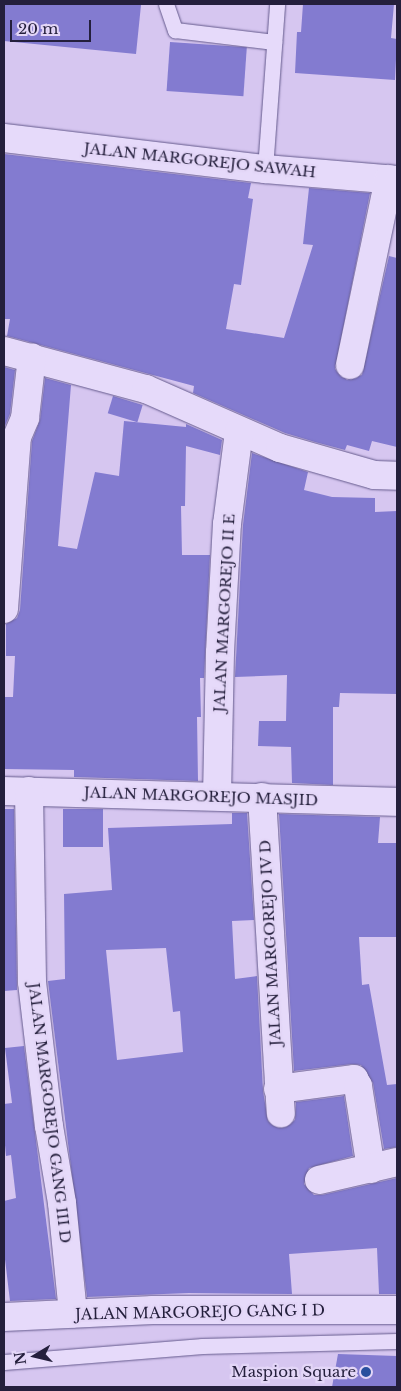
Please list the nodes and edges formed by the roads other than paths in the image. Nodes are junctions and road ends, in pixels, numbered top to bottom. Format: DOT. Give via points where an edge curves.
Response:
graph roads {
  1 [pos="166,4"];
  2 [pos="277,4"];
  3 [pos="274,42"];
  4 [pos="4,138"];
  5 [pos="266,169"];
  6 [pos="393,179"];
  7 [pos="4,351"];
  8 [pos="32,357"];
  9 [pos="350,365"];
  10 [pos="239,431"];
  11 [pos="397,476"];
  12 [pos="4,609"];
  13 [pos="16,791"];
  14 [pos="217,796"];
  15 [pos="262,797"];
  16 [pos="397,802"];
  17 [pos="397,1162"];
  18 [pos="371,1169"];
  19 [pos="319,1180"];
  20 [pos="397,1310"];
  21 [pos="73,1314"];
  22 [pos="4,1317"];
  23 [pos="397,1341"];
  24 [pos="4,1362"];
  1 -- 3 [label="lane" via="175,30"];
  2 -- 3 [label="lane"];
  3 -- 5 [label="lane"];
  4 -- 5 [label="street, JALAN MARGOREJO SAWAH"];
  5 -- 6 [label="street, JALAN MARGOREJO SAWAH"];
  6 -- 9 [label="street"];
  7 -- 8 [label="street"];
  8 -- 10 [label="street" via="146,389"];
  8 -- 12 [label="street" via="25,418 17,437"];
  10 -- 11 [label="street" via="280,448 365,472"];
  10 -- 14 [label="street, JALAN MARGOREJO II E" via="227,524"];
  13 -- 14 [label="street, JALAN MARGOREJO MASJID"];
  13 -- 21 [label="street, JALAN MARGOREJO GANG III D" via="32,982 49,1126 62,1203"];
  14 -- 15 [label="street, JALAN MARGOREJO MASJID"];
  15 -- 16 [label="street, JALAN MARGOREJO MASJID"];
  15 -- 18 [label="street, JALAN MARGOREJO IV D" via="279,1101 354,1079 358,1086"];
  17 -- 18 [label="street"];
  18 -- 19 [label="street"];
  20 -- 21 [label="street, JALAN MARGOREJO GANG I D" via="153,1310"];
  21 -- 22 [label="street, JALAN MARGOREJO GANG I D"];
  23 -- 24 [label="lane" via="202,1346"];
}
